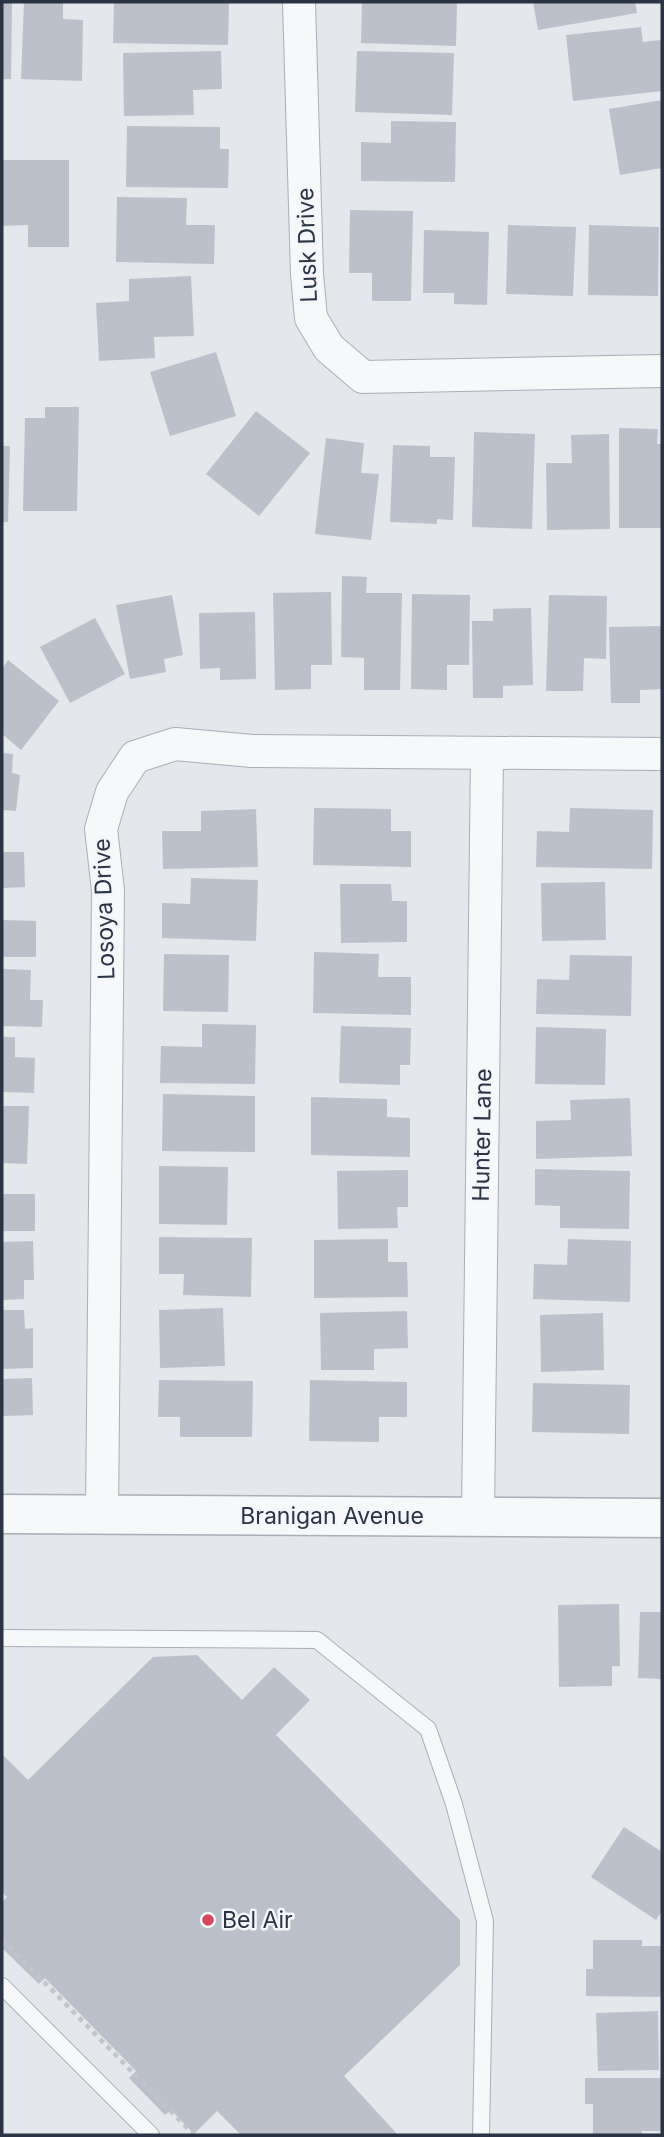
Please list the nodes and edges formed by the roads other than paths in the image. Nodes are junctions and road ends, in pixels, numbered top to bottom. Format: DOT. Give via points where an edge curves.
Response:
graph roads {
  1 [pos="299,2"];
  2 [pos="662,370"];
  3 [pos="487,754"];
  4 [pos="662,754"];
  5 [pos="2,1514"];
  6 [pos="102,1515"];
  7 [pos="478,1517"];
  8 [pos="662,1518"];
  9 [pos="2,1638"];
  10 [pos="2,1986"];
  11 [pos="150,2135"];
  12 [pos="481,2135"];
  1 -- 2 [label="street, Lusk Drive" via="307,274 311,318 329,348 363,377"];
  3 -- 4 [label="street, Losoya Drive"];
  3 -- 6 [label="street, Losoya Drive" via="252,751 175,744 135,757 112,792 101,829 108,890"];
  3 -- 7 [label="street, Hunter Lane"];
  5 -- 6 [label="street, Branigan Avenue"];
  6 -- 7 [label="street, Branigan Avenue"];
  7 -- 8 [label="street, Branigan Avenue"];
  9 -- 12 [label="lane" via="317,1640 428,1729 454,1804 485,1921"];
  10 -- 11 [label="lane"];
}
